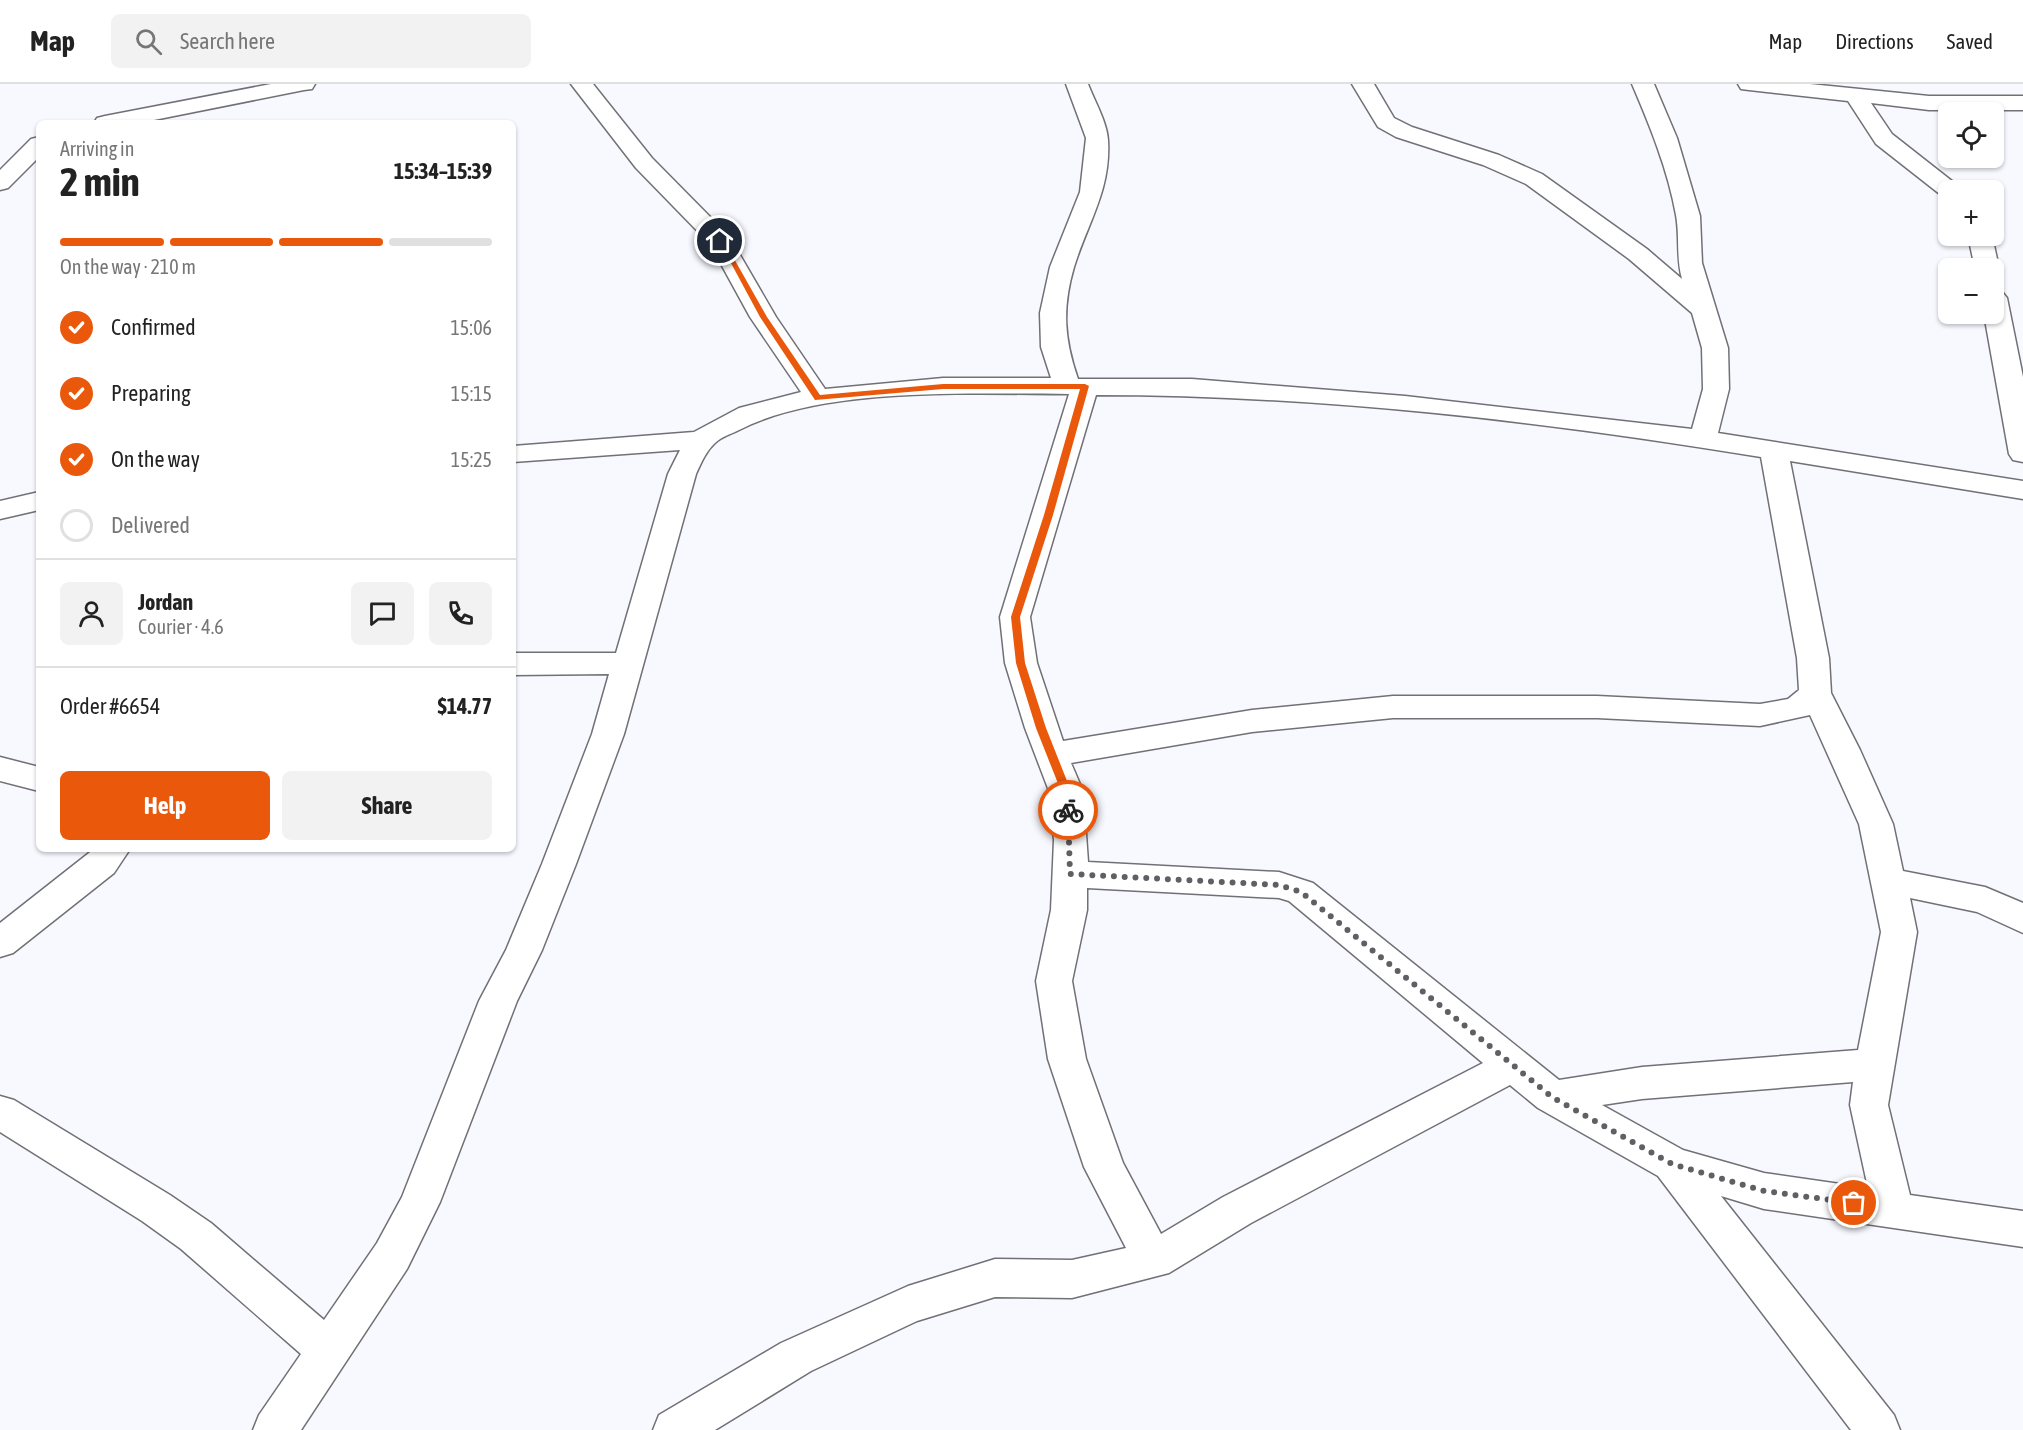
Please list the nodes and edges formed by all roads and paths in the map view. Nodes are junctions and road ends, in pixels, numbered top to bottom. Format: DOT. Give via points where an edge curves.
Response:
graph roads {
  1 [pos="304,84"];
  2 [pos="582,84"];
  3 [pos="1077,84"];
  4 [pos="1363,84"];
  5 [pos="1643,84"];
  6 [pos="1749,84"];
  7 [pos="2007,84"];
  8 [pos="1856,97"];
  9 [pos="2023,102"];
  10 [pos="120,120"];
  11 [pos="36,147"];
  12 [pos="1938,181"];
  13 [pos="0,183"];
  14 [pos="1705,311"];
  15 [pos="1999,324"];
  16 [pos="1076,386"];
  17 [pos="818,398"];
  18 [pos="702,440"];
  19 [pos="1702,440"];
  20 [pos="1774,451"];
  21 [pos="516,454"];
  22 [pos="2023,454"];
  23 [pos="2023,490"];
  24 [pos="36,502"];
  25 [pos="0,510"];
  26 [pos="627,663"];
  27 [pos="516,664"];
  28 [pos="1815,693"];
  29 [pos="1051,755"];
  30 [pos="0,769"];
  31 [pos="36,778"];
  32 [pos="111,852"];
  33 [pos="1070,874"];
  34 [pos="1889,881"];
  35 [pos="2023,919"];
  36 [pos="0,943"];
  37 [pos="1875,1064"];
  38 [pos="1514,1065"];
  39 [pos="1552,1097"];
  40 [pos="0,1112"];
  41 [pos="1672,1164"];
  42 [pos="1893,1210"];
  43 [pos="2023,1229"];
  44 [pos="1154,1260"];
  45 [pos="328,1351"];
  46 [pos="275,1430"];
  47 [pos="675,1430"];
  48 [pos="1878,1430"];
  1 -- 10 [label="street"];
  2 -- 17 [label="street" via="644,163 720,241 763,317"];
  3 -- 16 [label="street" via="1097,138 1092,192 1062,267 1053,314 1054,347"];
  4 -- 14 [label="street" via="1386,122 1534,179 1638,254"];
  5 -- 14 [label="street" via="1666,138 1688,216 1690,263"];
  6 -- 8 [label="street"];
  7 -- 9 [label="street"];
  8 -- 9 [label="street" via="1929,103"];
  8 -- 12 [label="street" via="1884,139"];
  11 -- 13 [label="street"];
  14 -- 19 [label="street" via="1716,348 1716,390"];
  15 -- 22 [label="street"];
  16 -- 17 [label="street" via="943,386"];
  16 -- 19 [label="street" via="1192,387 1406,404"];
  16 -- 29 [label="street" via="1048,515 1015,617 1021,663"];
  17 -- 18 [label="street" via="787,402 749,414"];
  18 -- 21 [label="street"];
  18 -- 26 [label="street" via="682,474"];
  19 -- 20 [label="street"];
  20 -- 23 [label="street"];
  20 -- 28 [label="street" via="1813,658"];
  24 -- 25 [label="street"];
  26 -- 27 [label="street"];
  26 -- 45 [label="street" via="608,734 559,864 524,950 498,1001 420,1202 392,1256"];
  28 -- 29 [label="street" via="1798,708 1761,715 1597,707 1393,707 1252,721"];
  28 -- 34 [label="street" via="1876,824"];
  29 -- 33 [label="street" via="1066,791"];
  30 -- 31 [label="street"];
  32 -- 36 [label="street" via="102,864"];
  33 -- 38 [label="street" via="1279,885 1301,892"];
  33 -- 44 [label="street" via="1069,910 1054,981 1067,1059 1104,1167"];
  34 -- 35 [label="street" via="1984,900"];
  34 -- 37 [label="street" via="1899,932"];
  37 -- 39 [label="street" via="1642,1083"];
  37 -- 42 [label="street" via="1869,1105"];
  38 -- 39 [label="street"];
  38 -- 44 [label="street" via="1237,1210"];
  39 -- 41 [label="street"];
  40 -- 45 [label="street" via="196,1236"];
  41 -- 42 [label="street" via="1764,1191"];
  41 -- 48 [label="street"];
  42 -- 43 [label="street"];
  44 -- 47 [label="street" via="1072,1280 995,1278 908,1305 796,1357"];
  45 -- 46 [label="street"];
}
